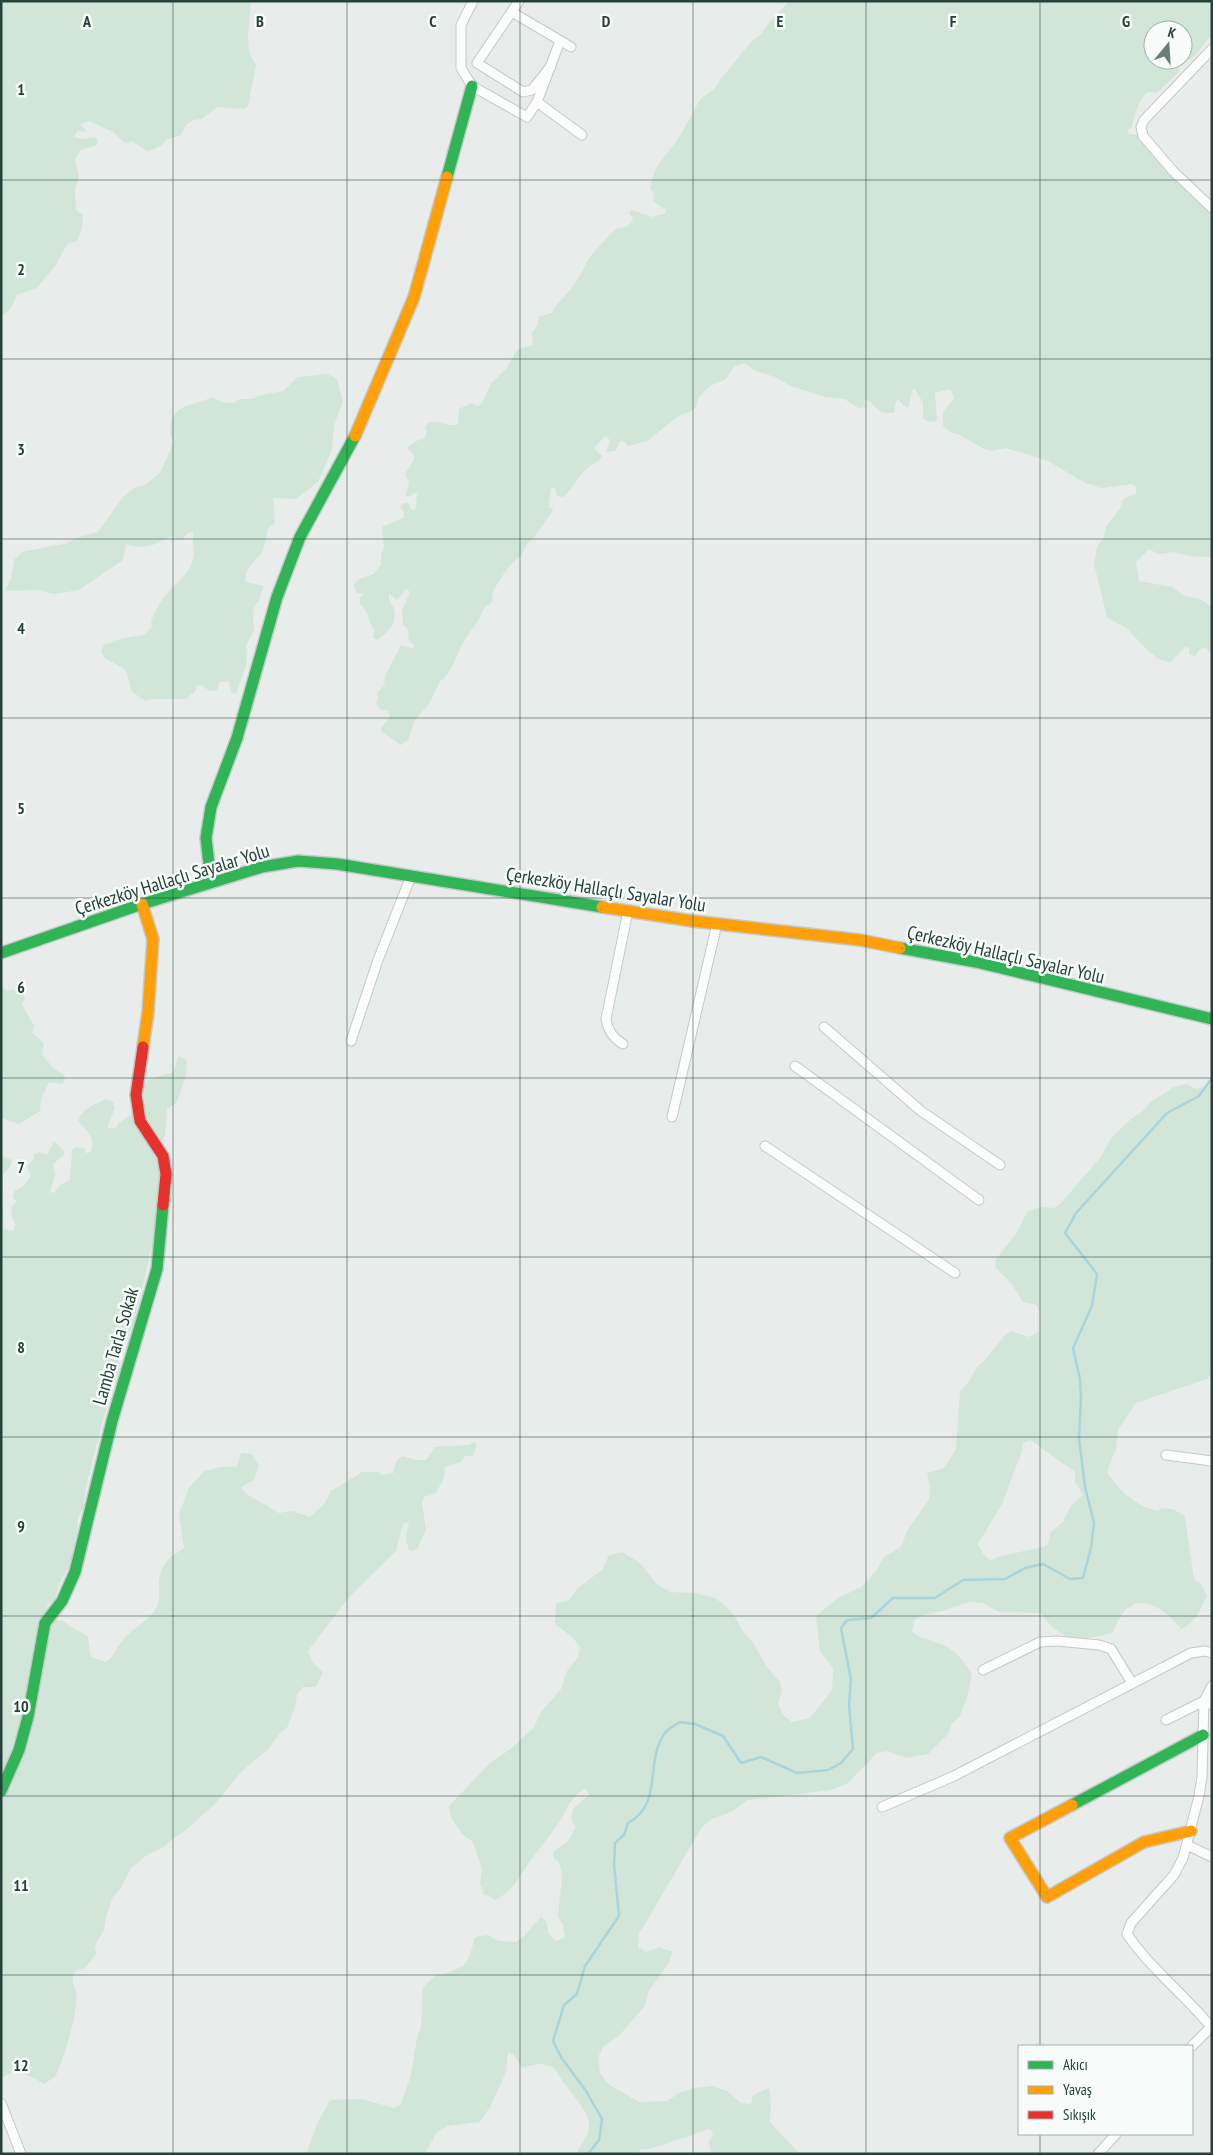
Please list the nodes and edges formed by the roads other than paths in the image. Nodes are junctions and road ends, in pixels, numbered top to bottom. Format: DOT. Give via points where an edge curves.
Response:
graph roads {
  1 [pos="473,1"];
  2 [pos="519,1"];
  3 [pos="512,12"];
  4 [pos="560,42"];
  5 [pos="571,47"];
  6 [pos="1212,49"];
  7 [pos="551,66"];
  8 [pos="472,86"];
  9 [pos="537,102"];
  10 [pos="582,135"];
  11 [pos="1212,208"];
  12 [pos="411,876"];
  13 [pos="211,882"];
  14 [pos="142,904"];
  15 [pos="628,911"];
  16 [pos="717,924"];
  17 [pos="1,953"];
  18 [pos="1212,1019"];
  19 [pos="824,1027"];
  20 [pos="351,1041"];
  21 [pos="623,1044"];
  22 [pos="795,1066"];
  23 [pos="672,1117"];
  24 [pos="765,1146"];
  25 [pos="1000,1165"];
  26 [pos="979,1200"];
  27 [pos="956,1273"];
  28 [pos="1166,1455"];
  29 [pos="1212,1461"];
  30 [pos="1212,1653"];
  31 [pos="983,1670"];
  32 [pos="1132,1682"];
  33 [pos="1212,1686"];
  34 [pos="1208,1703"];
  35 [pos="1166,1720"];
  36 [pos="1202,1735"];
  37 [pos="1,1791"];
  38 [pos="882,1807"];
  39 [pos="1191,1831"];
  40 [pos="1186,1845"];
  41 [pos="1212,1857"];
  42 [pos="1211,2027"];
  43 [pos="1193,2045"];
  44 [pos="1,2102"];
  45 [pos="1115,2135"];
  46 [pos="21,2154"];
  47 [pos="1098,2154"];
  1 -- 8 [label="street" via="461,25 461,68"];
  2 -- 3 [label="street"];
  3 -- 4 [label="street"];
  3 -- 7 [label="street" via="477,63 523,92 532,90"];
  4 -- 5 [label="street"];
  4 -- 7 [label="street"];
  6 -- 11 [label="street" via="1141,127 1143,136 1173,171"];
  7 -- 9 [label="street"];
  8 -- 9 [label="street" via="526,116"];
  8 -- 13 [label="street" via="414,297 357,432 300,537 277,597 237,738 211,807 206,838"];
  9 -- 10 [label="street"];
  12 -- 13 [label="street, Çerkezköy Hallaçlı Sayalar Yolu" via="298,861 262,867"];
  12 -- 15 [label="street, Çerkezköy Hallaçlı Sayalar Yolu"];
  12 -- 20 [label="street"];
  13 -- 14 [label="street, Çerkezköy Hallaçlı Sayalar Yolu"];
  14 -- 17 [label="street, Çerkezköy Hallaçlı Sayalar Yolu"];
  14 -- 37 [label="street, Lamba Tarla Sokak" via="153,939 148,1012 136,1095 140,1121 163,1156 166,1174 156,1269 112,1421 74,1572 62,1601 45,1623 28,1717 19,1750"];
  15 -- 16 [label="street, Çerkezköy Hallaçlı Sayalar Yolu"];
  15 -- 21 [label="street" via="606,1019 608,1029"];
  16 -- 18 [label="street, Çerkezköy Hallaçlı Sayalar Yolu" via="860,940 966,960"];
  16 -- 23 [label="street"];
  19 -- 25 [label="street" via="921,1111"];
  22 -- 26 [label="street"];
  24 -- 27 [label="street"];
  28 -- 29 [label="street"];
  30 -- 32 [label="street" via="1191,1653"];
  31 -- 32 [label="street" via="1040,1642 1058,1641 1111,1649"];
  32 -- 38 [label="street" via="954,1776"];
  33 -- 34 [label="street"];
  34 -- 35 [label="street"];
  34 -- 36 [label="street"];
  36 -- 39 [label="street" via="1202,1777"];
  36 -- 39 [label="street" via="1010,1838 1048,1897 1144,1842"];
  39 -- 40 [label="street"];
  40 -- 41 [label="street"];
  40 -- 42 [label="street" via="1174,1875 1131,1923 1127,1934"];
  42 -- 43 [label="street"];
  44 -- 46 [label="street"];
  45 -- 47 [label="street"];
}
